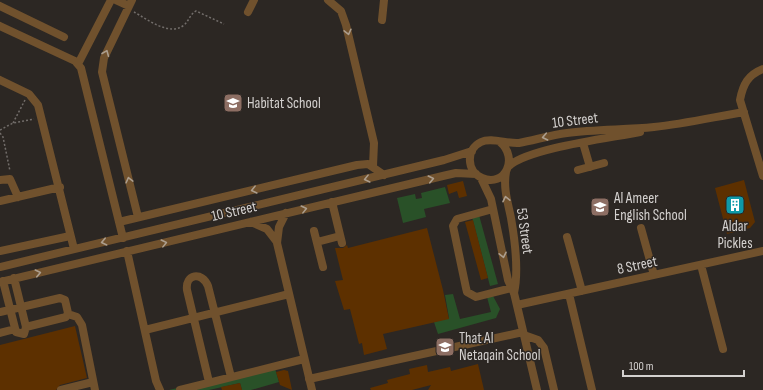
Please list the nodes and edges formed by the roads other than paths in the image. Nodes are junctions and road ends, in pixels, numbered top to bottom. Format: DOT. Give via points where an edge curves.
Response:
graph roads {
  1 [pos="2,0"];
  2 [pos="111,0"];
  3 [pos="116,0"];
  4 [pos="254,0"];
  5 [pos="328,0"];
  6 [pos="384,0"];
  7 [pos="0,5"];
  8 [pos="129,5"];
  9 [pos="248,12"];
  10 [pos="382,20"];
  11 [pos="0,26"];
  12 [pos="64,37"];
  13 [pos="78,64"];
  14 [pos="763,69"];
  15 [pos="0,80"];
  16 [pos="744,112"];
  17 [pos="653,127"];
  18 [pos="584,132"];
  19 [pos="500,142"];
  20 [pos="584,143"];
  21 [pos="472,150"];
  22 [pos="604,163"];
  23 [pos="373,166"];
  24 [pos="590,167"];
  25 [pos="507,169"];
  26 [pos="578,170"];
  27 [pos="384,175"];
  28 [pos="478,176"];
  29 [pos="763,176"];
  30 [pos="0,180"];
  31 [pos="60,187"];
  32 [pos="18,197"];
  33 [pos="0,201"];
  34 [pos="332,202"];
  35 [pos="493,209"];
  36 [pos="286,213"];
  37 [pos="138,217"];
  38 [pos="119,222"];
  39 [pos="251,222"];
  40 [pos="640,228"];
  41 [pos="314,231"];
  42 [pos="70,236"];
  43 [pos="567,237"];
  44 [pos="124,238"];
  45 [pos="317,242"];
  46 [pos="277,243"];
  47 [pos="74,249"];
  48 [pos="0,251"];
  49 [pos="763,251"];
  50 [pos="127,252"];
  51 [pos="701,265"];
  52 [pos="0,267"];
  53 [pos="323,267"];
  54 [pos="654,275"];
  55 [pos="14,278"];
  56 [pos="1,282"];
  57 [pos="512,291"];
  58 [pos="582,291"];
  59 [pos="289,294"];
  60 [pos="569,294"];
  61 [pos="517,305"];
  62 [pos="21,307"];
  63 [pos="10,310"];
  64 [pos="0,312"];
  65 [pos="214,313"];
  66 [pos="68,314"];
  67 [pos="194,318"];
  68 [pos="26,327"];
  69 [pos="15,329"];
  70 [pos="145,330"];
  71 [pos="0,333"];
  72 [pos="523,333"];
  73 [pos="723,349"];
  74 [pos="304,359"];
  75 [pos="231,377"];
  76 [pos="309,379"];
  77 [pos="210,382"];
  78 [pos="94,386"];
  79 [pos="61,390"];
  80 [pos="160,390"];
  81 [pos="180,390"];
  82 [pos="312,390"];
  83 [pos="537,390"];
  84 [pos="554,390"];
  85 [pos="592,390"];
  1 -- 7 [label="street"];
  2 -- 13 [label="street"];
  3 -- 8 [label="street"];
  4 -- 9 [label="street"];
  5 -- 23 [label="street, one-way" via="341,11 346,24 374,143"];
  6 -- 10 [label="street"];
  7 -- 12 [label="street"];
  37 -- 8 [label="street, one-way" via="102,72 104,58"];
  11 -- 13 [label="street"];
  13 -- 38 [label="street" via="83,73"];
  14 -- 16 [label="street" via="749,77 742,88 740,100"];
  15 -- 31 [label="street" via="29,94 38,105"];
  16 -- 17 [label="street, 10 Street"];
  16 -- 29 [label="street"];
  17 -- 18 [label="street, 10 Street"];
  17 -- 20 [label="street, 10 Street"];
  18 -- 19 [label="street, 10 Street, one-way" via="521,142"];
  18 -- 20 [label="street" via="588,137"];
  19 -- 21 [label="street" via="487,140"];
  19 -- 25 [label="street" via="509,153"];
  20 -- 24 [label="street"];
  20 -- 25 [label="street, 10 Street" via="520,158"];
  21 -- 27 [label="street, 10 Street"];
  21 -- 28 [label="street" via="470,163"];
  22 -- 24 [label="street"];
  23 -- 27 [label="street"];
  23 -- 37 [label="street, one-way" via="357,165"];
  24 -- 26 [label="street"];
  25 -- 28 [label="street" via="494,179"];
  57 -- 25 [label="street, 53 Street, one-way" via="516,266 504,187"];
  27 -- 44 [label="street, 10 Street, one-way"];
  34 -- 28 [label="street, 10 Street, one-way" via="447,175 461,173"];
  28 -- 35 [label="street, 53 Street" via="488,191"];
  30 -- 32 [label="street" via="10,179"];
  31 -- 32 [label="street"];
  31 -- 42 [label="street"];
  32 -- 33 [label="street"];
  36 -- 34 [label="street, 10 Street, one-way"];
  34 -- 45 [label="street" via="341,240"];
  35 -- 57 [label="street, 53 Street, one-way"];
  35 -- 57 [label="street" via="454,222 464,280 467,292 476,297"];
  36 -- 39 [label="street, 10 Street"];
  36 -- 46 [label="street" via="279,227"];
  37 -- 38 [label="street"];
  38 -- 44 [label="street"];
  39 -- 46 [label="street" via="267,229"];
  50 -- 39 [label="street, 10 Street, one-way"];
  40 -- 54 [label="street"];
  41 -- 45 [label="street"];
  42 -- 47 [label="street"];
  42 -- 48 [label="street"];
  43 -- 58 [label="street"];
  44 -- 47 [label="street, 10 Street, one-way"];
  45 -- 53 [label="street"];
  46 -- 59 [label="street"];
  47 -- 52 [label="street, 10 Street"];
  49 -- 51 [label="street, 8 Street"];
  55 -- 50 [label="street, 10 Street, one-way"];
  50 -- 70 [label="street"];
  51 -- 54 [label="street, 8 Street"];
  51 -- 73 [label="street"];
  54 -- 58 [label="street, 8 Street"];
  55 -- 56 [label="street, 10 Street"];
  55 -- 62 [label="street"];
  56 -- 63 [label="street"];
  57 -- 61 [label="street, 53 Street"];
  58 -- 60 [label="street, 8 Street"];
  59 -- 65 [label="street"];
  59 -- 74 [label="street"];
  60 -- 61 [label="street, 8 Street"];
  60 -- 85 [label="street"];
  61 -- 72 [label="street, 53 Street"];
  62 -- 63 [label="street"];
  62 -- 66 [label="street" via="60,298 65,300"];
  62 -- 68 [label="street"];
  63 -- 64 [label="street"];
  63 -- 69 [label="street"];
  65 -- 67 [label="street"];
  65 -- 67 [label="street" via="205,280 200,276 194,276 186,285"];
  65 -- 75 [label="street"];
  66 -- 68 [label="street" via="66,317"];
  66 -- 78 [label="street" via="77,317 82,325"];
  67 -- 70 [label="street"];
  67 -- 77 [label="street"];
  68 -- 69 [label="street" via="24,334 18,334"];
  69 -- 71 [label="street"];
  70 -- 80 [label="street"];
  72 -- 76 [label="street"];
  72 -- 83 [label="street, 53 Street"];
  72 -- 84 [label="street" via="538,340 544,348"];
  74 -- 75 [label="street"];
  74 -- 76 [label="street"];
  75 -- 77 [label="street"];
  76 -- 82 [label="street"];
  77 -- 81 [label="street"];
  78 -- 79 [label="street"];
}
